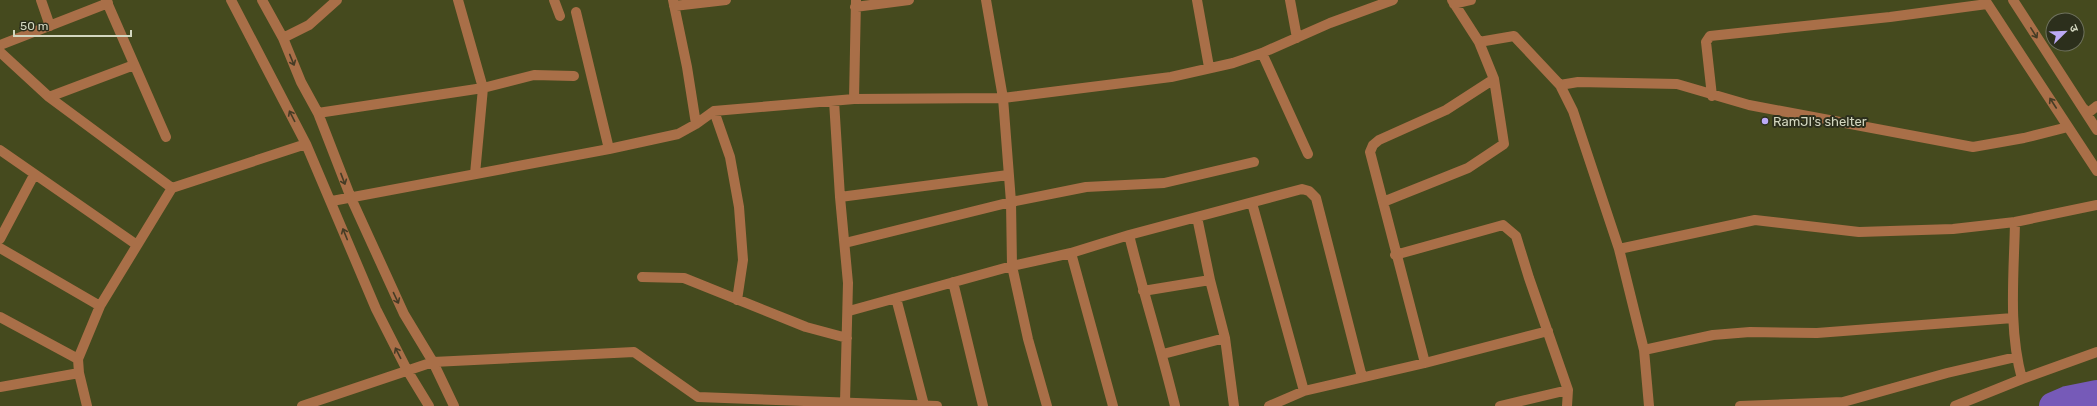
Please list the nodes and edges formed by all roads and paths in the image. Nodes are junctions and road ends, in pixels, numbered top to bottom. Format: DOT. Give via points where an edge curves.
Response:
graph roads {
  1 [pos="41,0"];
  2 [pos="232,0"];
  3 [pos="262,0"];
  4 [pos="337,0"];
  5 [pos="458,0"];
  6 [pos="554,0"];
  7 [pos="726,0"];
  8 [pos="909,0"];
  9 [pos="986,0"];
  10 [pos="1197,0"];
  11 [pos="1290,0"];
  12 [pos="1393,0"];
  13 [pos="1471,0"];
  14 [pos="2014,0"];
  15 [pos="107,2"];
  16 [pos="1453,2"];
  17 [pos="1986,2"];
  18 [pos="673,3"];
  19 [pos="855,4"];
  20 [pos="576,12"];
  21 [pos="560,16"];
  22 [pos="50,26"];
  23 [pos="283,38"];
  24 [pos="1297,38"];
  25 [pos="1479,42"];
  26 [pos="0,45"];
  27 [pos="0,52"];
  28 [pos="1262,53"];
  29 [pos="134,65"];
  30 [pos="1209,67"];
  31 [pos="574,76"];
  32 [pos="1494,79"];
  33 [pos="1560,85"];
  34 [pos="482,88"];
  35 [pos="1712,96"];
  36 [pos="49,97"];
  37 [pos="1003,98"];
  38 [pos="854,99"];
  39 [pos="834,101"];
  40 [pos="2080,105"];
  41 [pos="2097,106"];
  42 [pos="714,111"];
  43 [pos="318,113"];
  44 [pos="696,124"];
  45 [pos="2068,127"];
  46 [pos="2097,130"];
  47 [pos="166,137"];
  48 [pos="306,144"];
  49 [pos="609,149"];
  50 [pos="0,150"];
  51 [pos="1308,154"];
  52 [pos="1254,162"];
  53 [pos="2097,171"];
  54 [pos="474,174"];
  55 [pos="34,175"];
  56 [pos="1008,175"];
  57 [pos="172,188"];
  58 [pos="840,197"];
  59 [pos="351,198"];
  60 [pos="332,201"];
  61 [pos="1011,202"];
  62 [pos="1383,202"];
  63 [pos="1252,203"];
  64 [pos="2097,205"];
  65 [pos="1197,217"];
  66 [pos="2015,222"];
  67 [pos="1129,235"];
  68 [pos="0,239"];
  69 [pos="845,243"];
  70 [pos="137,245"];
  71 [pos="0,248"];
  72 [pos="1619,249"];
  73 [pos="1071,253"];
  74 [pos="1395,255"];
  75 [pos="1012,266"];
  76 [pos="642,277"];
  77 [pos="1210,280"];
  78 [pos="953,282"];
  79 [pos="1142,291"];
  80 [pos="896,298"];
  81 [pos="737,300"];
  82 [pos="100,306"];
  83 [pos="848,311"];
  84 [pos="0,317"];
  85 [pos="2013,318"];
  86 [pos="1548,332"];
  87 [pos="847,338"];
  88 [pos="1225,338"];
  89 [pos="1644,350"];
  90 [pos="2097,352"];
  91 [pos="1163,354"];
  92 [pos="2016,357"];
  93 [pos="78,358"];
  94 [pos="433,362"];
  95 [pos="1425,363"];
  96 [pos="407,370"];
  97 [pos="80,373"];
  98 [pos="1362,377"];
  99 [pos="2022,379"];
  100 [pos="0,387"];
  101 [pos="1568,390"];
  102 [pos="1304,391"];
  103 [pos="427,402"];
  104 [pos="845,402"];
  105 [pos="1753,405"];
  106 [pos="87,406"];
  107 [pos="302,406"];
  108 [pos="454,406"];
  109 [pos="924,406"];
  110 [pos="937,406"];
  111 [pos="982,406"];
  112 [pos="1047,406"];
  113 [pos="1113,406"];
  114 [pos="1175,406"];
  115 [pos="1234,406"];
  116 [pos="1269,406"];
  117 [pos="1500,406"];
  118 [pos="1567,406"];
  119 [pos="1649,406"];
  120 [pos="1740,406"];
  121 [pos="1955,406"];
  1 -- 22 [label="street"];
  48 -- 2 [label="street, one-way"];
  3 -- 23 [label="street"];
  4 -- 23 [label="street" via="309,25"];
  5 -- 34 [label="street"];
  6 -- 21 [label="street"];
  7 -- 18 [label="street"];
  8 -- 19 [label="street"];
  9 -- 37 [label="street"];
  10 -- 30 [label="street"];
  11 -- 24 [label="street"];
  12 -- 24 [label="street"];
  13 -- 16 [label="street"];
  14 -- 40 [label="street, one-way"];
  15 -- 22 [label="street"];
  15 -- 29 [label="street"];
  16 -- 25 [label="street"];
  17 -- 35 [label="street" via="1890,17 1710,36 1706,42"];
  45 -- 17 [label="street, one-way"];
  18 -- 44 [label="street"];
  19 -- 38 [label="street"];
  20 -- 49 [label="street"];
  22 -- 26 [label="street"];
  23 -- 43 [label="street, one-way" via="301,82"];
  24 -- 28 [label="street"];
  25 -- 32 [label="street"];
  25 -- 33 [label="street" via="1514,36"];
  27 -- 36 [label="street"];
  28 -- 30 [label="street" via="1233,63"];
  28 -- 51 [label="street"];
  29 -- 36 [label="street"];
  29 -- 47 [label="street"];
  30 -- 37 [label="street" via="1171,77"];
  31 -- 34 [label="street" via="534,75"];
  32 -- 62 [label="street" via="1446,110 1373,145 1370,152"];
  32 -- 62 [label="street" via="1504,144 1468,168"];
  33 -- 35 [label="street" via="1578,82 1677,84"];
  33 -- 72 [label="street" via="1573,111"];
  34 -- 43 [label="street"];
  34 -- 54 [label="street"];
  35 -- 45 [label="street" via="1749,106 1974,147"];
  36 -- 57 [label="street"];
  37 -- 38 [label="street"];
  37 -- 56 [label="street"];
  38 -- 39 [label="street"];
  39 -- 42 [label="street"];
  39 -- 58 [label="street"];
  40 -- 41 [label="street" via="2088,113"];
  40 -- 46 [label="street"];
  42 -- 44 [label="street"];
  42 -- 81 [label="street" via="730,157 739,207 744,260"];
  43 -- 59 [label="street, one-way"];
  44 -- 49 [label="street" via="678,134"];
  45 -- 53 [label="street"];
  48 -- 57 [label="street"];
  48 -- 60 [label="street"];
  49 -- 54 [label="street"];
  50 -- 55 [label="street"];
  52 -- 61 [label="street" via="1164,183 1086,187"];
  54 -- 59 [label="street"];
  55 -- 68 [label="street"];
  55 -- 70 [label="street"];
  56 -- 58 [label="street"];
  56 -- 61 [label="street"];
  57 -- 70 [label="street"];
  58 -- 69 [label="street"];
  59 -- 60 [label="street"];
  59 -- 94 [label="street, one-way" via="404,314"];
  96 -- 60 [label="street, one-way" via="376,309"];
  61 -- 69 [label="street"];
  61 -- 75 [label="street"];
  62 -- 74 [label="street"];
  63 -- 65 [label="street"];
  63 -- 98 [label="street" via="1302,189 1309,191 1316,198"];
  63 -- 102 [label="street"];
  64 -- 66 [label="street"];
  65 -- 67 [label="street"];
  65 -- 77 [label="street"];
  66 -- 72 [label="street" via="1953,229 1859,232 1755,220"];
  66 -- 85 [label="street"];
  67 -- 73 [label="street"];
  67 -- 79 [label="street"];
  69 -- 83 [label="street"];
  70 -- 82 [label="street"];
  71 -- 82 [label="street"];
  72 -- 89 [label="street"];
  73 -- 75 [label="street"];
  73 -- 113 [label="street"];
  74 -- 86 [label="street" via="1503,225 1516,236"];
  74 -- 95 [label="street"];
  75 -- 78 [label="street"];
  75 -- 112 [label="street" via="1028,339"];
  76 -- 81 [label="street" via="684,278"];
  77 -- 79 [label="street"];
  77 -- 88 [label="street"];
  78 -- 80 [label="street"];
  78 -- 111 [label="street"];
  79 -- 91 [label="street"];
  80 -- 83 [label="street"];
  80 -- 109 [label="street"];
  81 -- 87 [label="street" via="806,327"];
  82 -- 93 [label="street"];
  83 -- 87 [label="street"];
  84 -- 93 [label="street"];
  85 -- 89 [label="street" via="1817,333 1713,335"];
  85 -- 92 [label="street"];
  86 -- 95 [label="street"];
  86 -- 101 [label="street"];
  87 -- 104 [label="street"];
  88 -- 91 [label="street"];
  88 -- 115 [label="street"];
  89 -- 119 [label="street"];
  90 -- 99 [label="street"];
  91 -- 114 [label="street"];
  92 -- 99 [label="street"];
  92 -- 105 [label="street" via="1947,372 1843,402"];
  93 -- 97 [label="street"];
  94 -- 96 [label="street"];
  94 -- 104 [label="street" via="634,352 698,396"];
  94 -- 108 [label="street"];
  95 -- 98 [label="street"];
  96 -- 103 [label="street"];
  96 -- 107 [label="street"];
  97 -- 100 [label="street"];
  97 -- 106 [label="street"];
  98 -- 102 [label="street"];
  99 -- 121 [label="street"];
  101 -- 117 [label="street"];
  101 -- 118 [label="street"];
  102 -- 116 [label="street"];
  104 -- 109 [label="street"];
  105 -- 120 [label="street"];
  109 -- 110 [label="street"];
}
